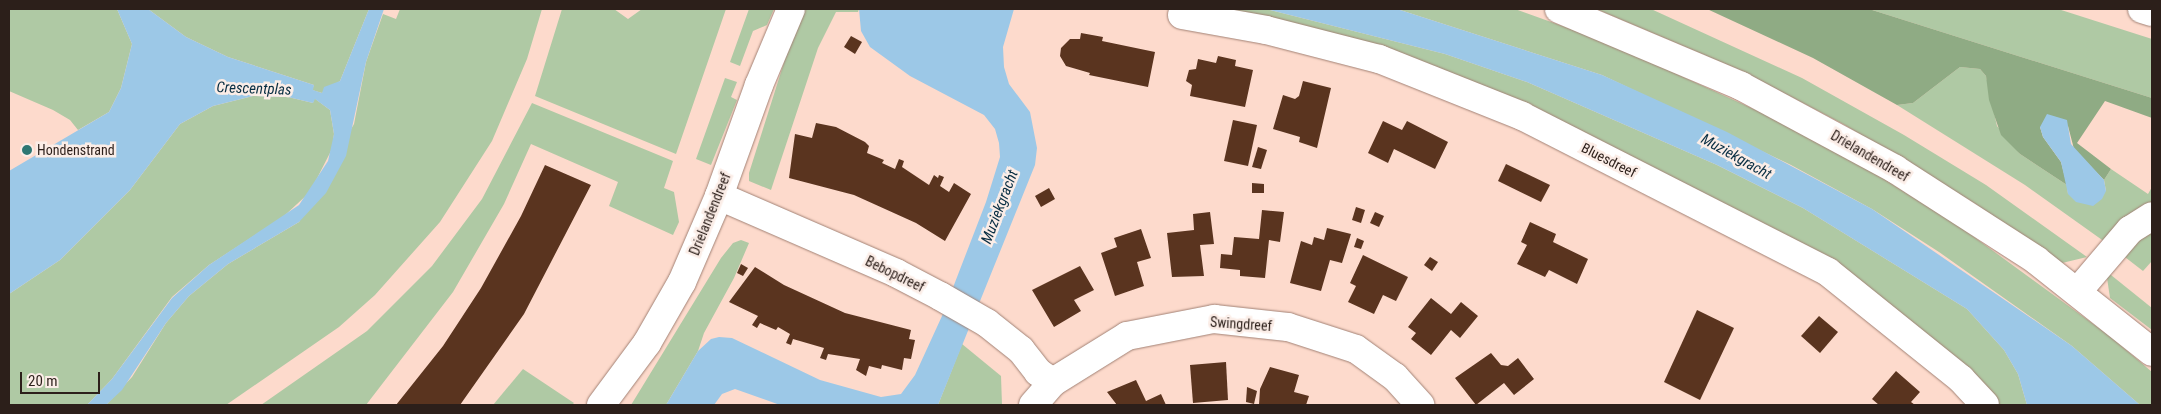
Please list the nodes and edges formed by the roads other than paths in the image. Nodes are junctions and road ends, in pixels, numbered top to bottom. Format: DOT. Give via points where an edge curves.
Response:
graph roads {
  1 [pos="791,9"];
  2 [pos="1559,9"];
  3 [pos="2142,9"];
  4 [pos="2152,12"];
  5 [pos="1182,15"];
  6 [pos="719,196"];
  7 [pos="2152,216"];
  8 [pos="2078,292"];
  9 [pos="2152,352"];
  10 [pos="1053,382"];
  11 [pos="601,405"];
  12 [pos="1033,405"];
  13 [pos="1420,405"];
  14 [pos="1985,405"];
  1 -- 6 [label="main road, Drielandendreef" via="759,85"];
  2 -- 8 [label="main road, Drielandendreef" via="1682,59 1798,114 1966,214"];
  3 -- 4 [label="main road"];
  5 -- 14 [label="main road, Bluesdreef" via="1266,30 1379,59 1522,116 1828,272 1961,379"];
  6 -- 10 [label="main road, Bebopdreef" via="896,273 940,296 987,323 1021,350 1038,372"];
  6 -- 11 [label="main road, Drielandendreef" via="682,282 647,342"];
  7 -- 8 [label="main road" via="2130,230"];
  8 -- 9 [label="main road, Drielandendreef"];
  10 -- 12 [label="main road, Swingdreef"];
  10 -- 13 [label="main road, Swingdreef" via="1127,336 1214,320 1288,327 1356,350 1395,377"];
}
